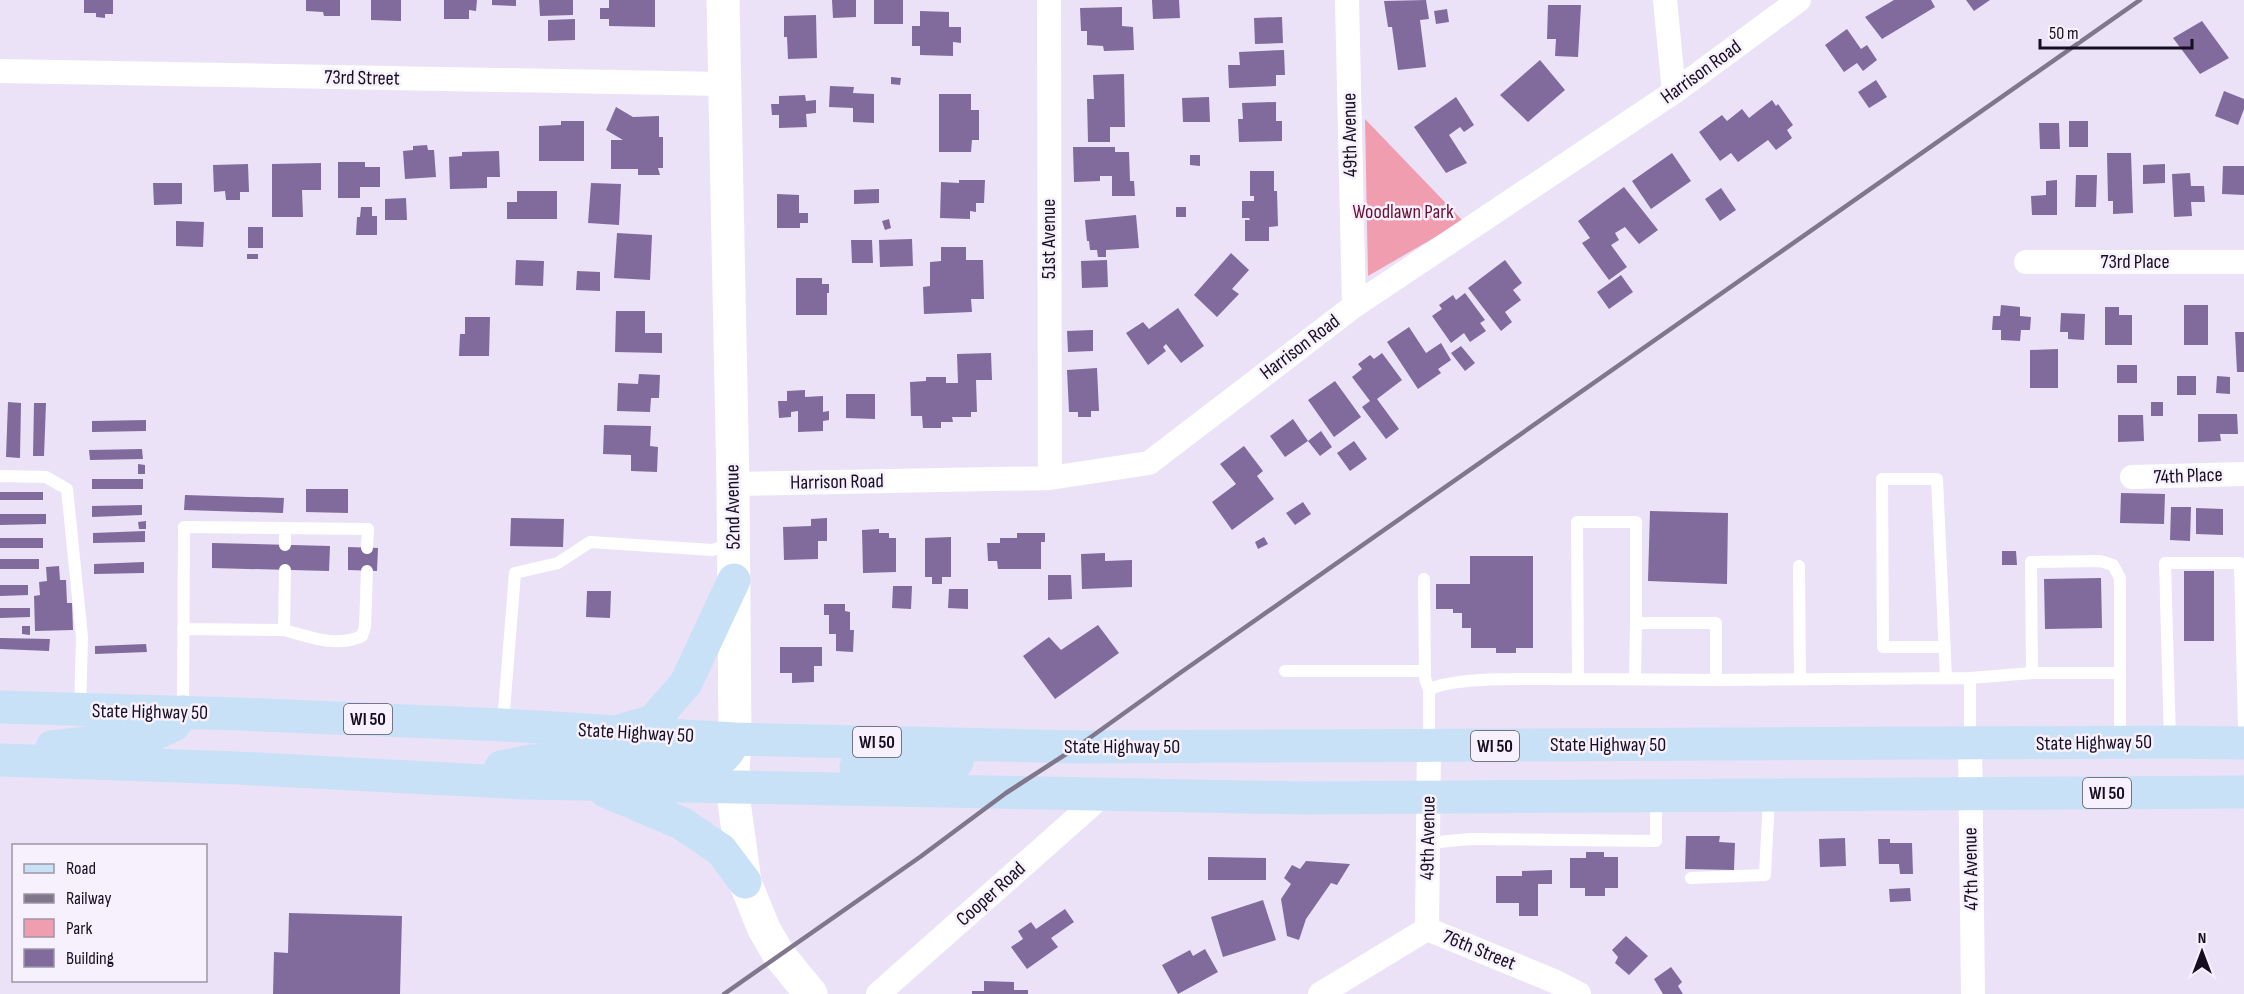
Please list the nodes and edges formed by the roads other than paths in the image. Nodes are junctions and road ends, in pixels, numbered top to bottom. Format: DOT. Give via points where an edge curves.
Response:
graph roads {
  1 [pos="723,0"];
  2 [pos="1049,0"];
  3 [pos="1347,0"];
  4 [pos="1665,0"];
  5 [pos="1799,0"];
  6 [pos="0,71"];
  7 [pos="724,84"];
  8 [pos="1674,92"];
  9 [pos="2026,262"];
  10 [pos="2244,262"];
  11 [pos="1354,306"];
  12 [pos="2244,474"];
  13 [pos="0,476"];
  14 [pos="2132,477"];
  15 [pos="1050,478"];
  16 [pos="733,484"];
  17 [pos="285,529"];
  18 [pos="734,544"];
  19 [pos="285,545"];
  20 [pos="367,548"];
  21 [pos="1799,566"];
  22 [pos="285,570"];
  23 [pos="367,571"];
  24 [pos="1424,579"];
  25 [pos="734,580"];
  26 [pos="1636,623"];
  27 [pos="183,629"];
  28 [pos="284,630"];
  29 [pos="1945,647"];
  30 [pos="1285,671"];
  31 [pos="1425,671"];
  32 [pos="2032,673"];
  33 [pos="2119,673"];
  34 [pos="1946,678"];
  35 [pos="1970,678"];
  36 [pos="1800,679"];
  37 [pos="1578,680"];
  38 [pos="1635,680"];
  39 [pos="1716,680"];
  40 [pos="1429,690"];
  41 [pos="0,707"];
  42 [pos="80,710"];
  43 [pos="183,712"];
  44 [pos="503,725"];
  45 [pos="2244,727"];
  46 [pos="616,732"];
  47 [pos="735,739"];
  48 [pos="2170,742"];
  49 [pos="2120,743"];
  50 [pos="2244,743"];
  51 [pos="1971,744"];
  52 [pos="1020,746"];
  53 [pos="1429,746"];
  54 [pos="0,758"];
  55 [pos="428,778"];
  56 [pos="590,784"];
  57 [pos="732,787"];
  58 [pos="2244,792"];
  59 [pos="1104,794"];
  60 [pos="1970,794"];
  61 [pos="1769,795"];
  62 [pos="1656,796"];
  63 [pos="1428,797"];
  64 [pos="1428,843"];
  65 [pos="1691,878"];
  66 [pos="746,882"];
  67 [pos="1427,930"];
  68 [pos="811,994"];
  69 [pos="879,994"];
  70 [pos="1320,994"];
  71 [pos="1579,994"];
  72 [pos="1973,994"];
  1 -- 7 [label="street, 52nd Avenue"];
  2 -- 15 [label="street, 51st Avenue"];
  3 -- 11 [label="street, 49th Avenue"];
  4 -- 8 [label="street"];
  5 -- 8 [label="street, Harrison Road"];
  6 -- 7 [label="street, 73rd Street"];
  7 -- 16 [label="street, 52nd Avenue"];
  8 -- 11 [label="street, Harrison Road"];
  9 -- 10 [label="street, 73rd Place"];
  11 -- 15 [label="street, Harrison Road" via="1149,463"];
  12 -- 14 [label="street, 74th Place"];
  13 -- 42 [label="lane" via="46,477 67,489 82,637"];
  15 -- 16 [label="street, Harrison Road"];
  16 -- 18 [label="street, 52nd Avenue"];
  17 -- 19 [label="lane"];
  17 -- 20 [label="lane" via="368,530"];
  17 -- 27 [label="lane" via="183,527"];
  18 -- 25 [label="street, 52nd Avenue"];
  18 -- 44 [label="lane" via="712,550 590,542 558,562 515,573"];
  21 -- 36 [label="lane"];
  22 -- 28 [label="lane"];
  23 -- 28 [label="lane" via="362,636 350,642 324,641"];
  24 -- 31 [label="lane"];
  25 -- 46 [label="main road" via="686,683 653,721"];
  25 -- 47 [label="street, 52nd Avenue"];
  26 -- 37 [label="lane" via="1636,522 1577,522"];
  26 -- 38 [label="lane"];
  26 -- 39 [label="lane" via="1716,623"];
  27 -- 28 [label="lane"];
  27 -- 43 [label="lane"];
  29 -- 29 [label="lane" via="1937,479 1882,479 1883,647"];
  29 -- 34 [label="lane"];
  30 -- 31 [label="lane"];
  31 -- 40 [label="lane"];
  32 -- 33 [label="lane"];
  32 -- 33 [label="lane" via="2031,562 2100,561 2113,565 2120,578"];
  32 -- 35 [label="lane"];
  33 -- 49 [label="lane"];
  34 -- 35 [label="lane"];
  34 -- 36 [label="lane"];
  35 -- 51 [label="lane"];
  36 -- 39 [label="lane"];
  37 -- 38 [label="lane"];
  37 -- 40 [label="lane" via="1468,681 1437,685"];
  38 -- 39 [label="lane"];
  40 -- 53 [label="lane"];
  41 -- 42 [label="main road, State Highway 50 / WI 50"];
  42 -- 43 [label="main road, State Highway 50 / WI 50"];
  43 -- 44 [label="main road, State Highway 50 / WI 50"];
  43 -- 54 [label="main road" via="174,725 152,735 86,741"];
  44 -- 46 [label="main road, State Highway 50 / WI 50"];
  45 -- 48 [label="lane" via="2240,563 2165,563"];
  46 -- 47 [label="main road, State Highway 50 / WI 50"];
  47 -- 52 [label="main road, State Highway 50 / WI 50"];
  47 -- 55 [label="main road" via="722,759 713,763 567,759 530,761"];
  47 -- 57 [label="street, 52nd Avenue"];
  48 -- 49 [label="main road, State Highway 50 / WI 50"];
  48 -- 50 [label="main road, State Highway 50 / WI 50"];
  49 -- 51 [label="main road, State Highway 50 / WI 50"];
  51 -- 53 [label="main road, State Highway 50 / WI 50"];
  51 -- 60 [label="street, 47th Avenue"];
  52 -- 53 [label="main road, State Highway 50 / WI 50"];
  52 -- 57 [label="main road" via="933,765 768,768 745,774"];
  53 -- 63 [label="street, 49th Avenue"];
  54 -- 55 [label="main road, WI 50"];
  55 -- 56 [label="main road, WI 50"];
  56 -- 57 [label="main road, WI 50"];
  56 -- 66 [label="main road" via="681,823 721,850"];
  57 -- 59 [label="main road, WI 50"];
  57 -- 66 [label="street, 52nd Avenue"];
  58 -- 60 [label="main road, WI 50"];
  59 -- 63 [label="main road, WI 50"];
  59 -- 69 [label="street, Cooper Road"];
  60 -- 61 [label="main road, WI 50"];
  60 -- 72 [label="street, 47th Avenue"];
  61 -- 62 [label="main road, WI 50"];
  61 -- 65 [label="lane" via="1766,875"];
  62 -- 63 [label="main road, WI 50"];
  62 -- 64 [label="lane" via="1656,841 1470,839"];
  63 -- 64 [label="street, 49th Avenue"];
  64 -- 67 [label="street, 49th Avenue"];
  66 -- 68 [label="street, 52nd Avenue" via="764,930"];
  67 -- 70 [label="street, 76th Street"];
  67 -- 71 [label="street, 76th Street"];
}
